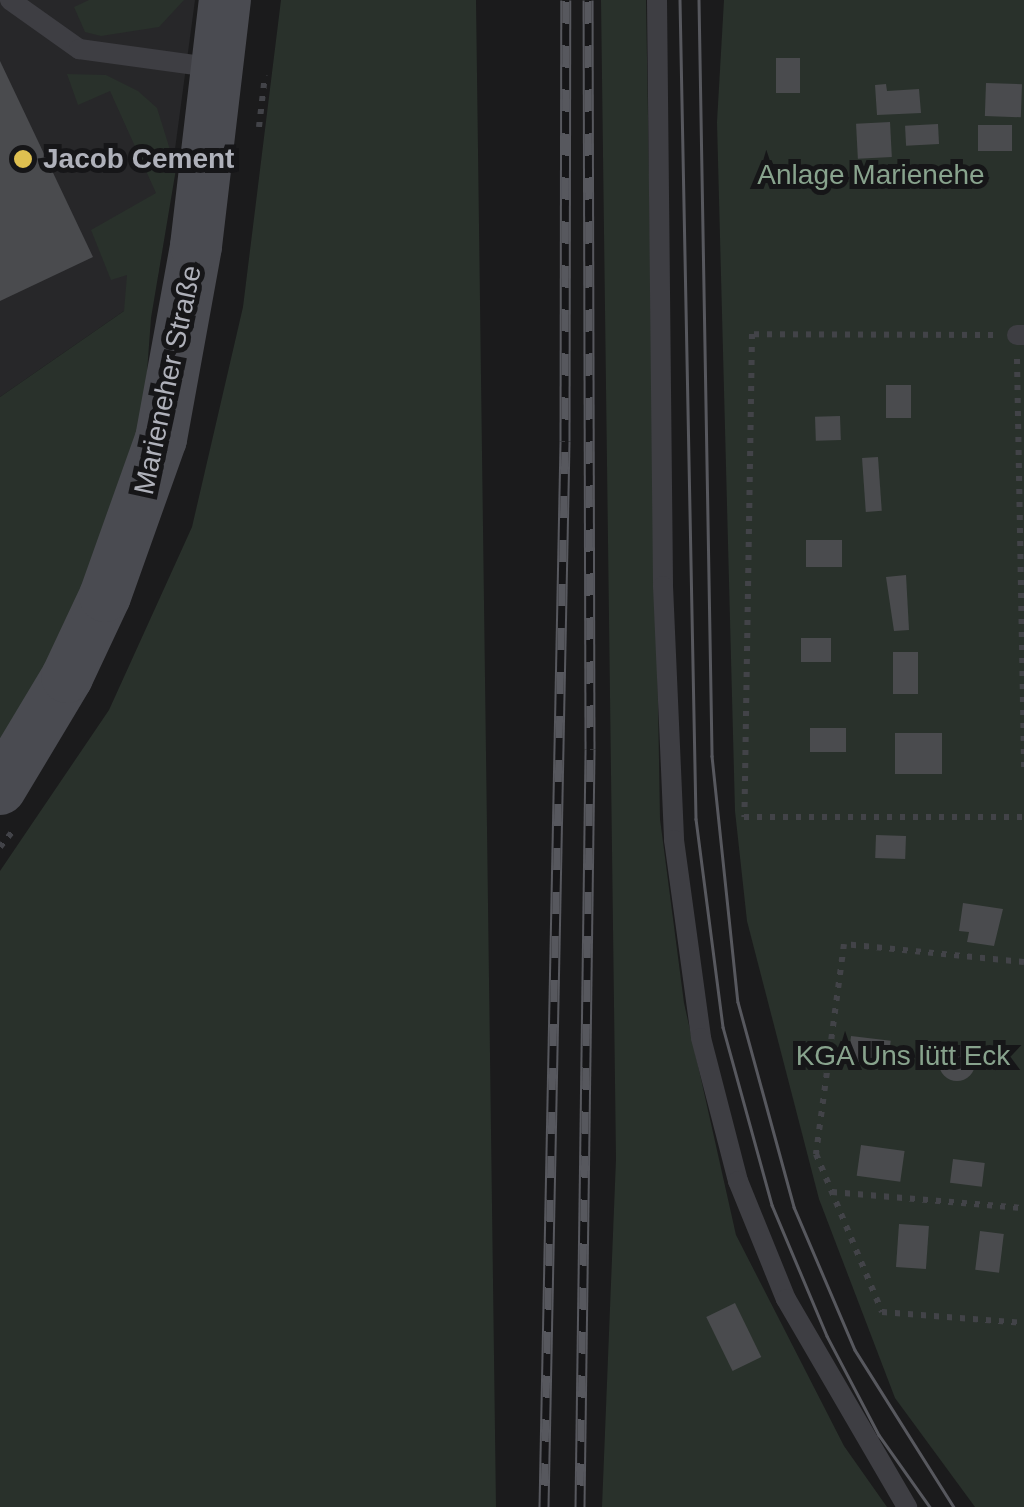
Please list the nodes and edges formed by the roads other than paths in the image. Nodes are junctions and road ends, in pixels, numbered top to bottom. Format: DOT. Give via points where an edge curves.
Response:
graph roads {
  1 [pos="10,0"];
  2 [pos="226,0"];
  3 [pos="657,0"];
  4 [pos="219,68"];
  5 [pos="0,789"];
  6 [pos="907,1507"];
  1 -- 4 [label="lane" via="80,50"];
  2 -- 4 [label="street, Marieneher Straße"];
  3 -- 6 [label="lane" via="666,664 674,840 701,1038 738,1181 786,1299"];
  4 -- 5 [label="street, Marieneher Straße" via="193,264 161,439 139,512 67,677"];
}
